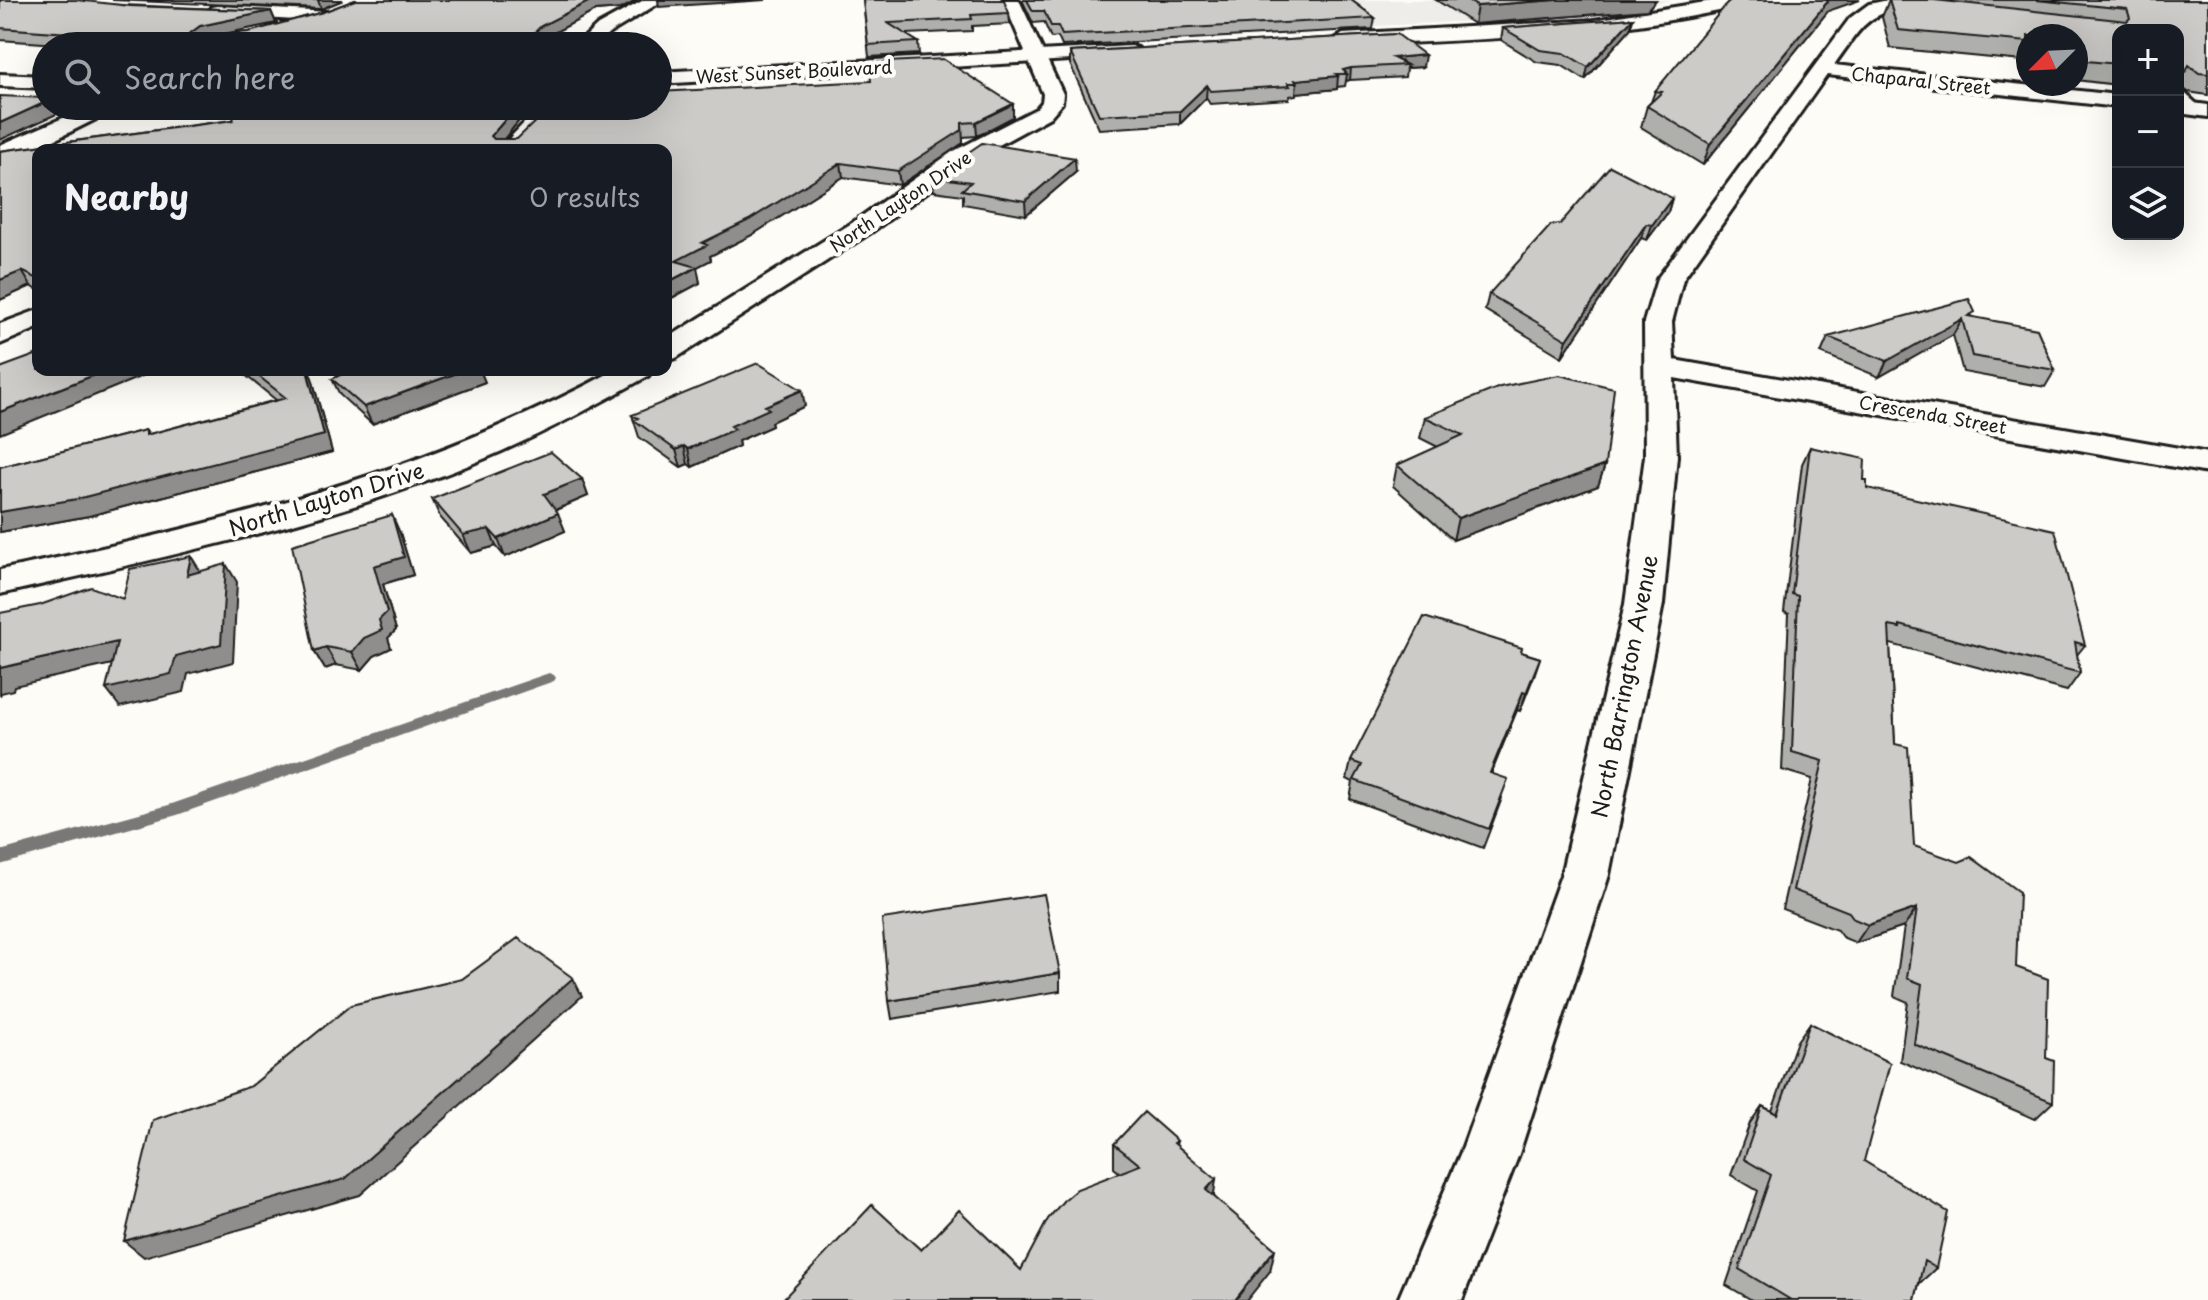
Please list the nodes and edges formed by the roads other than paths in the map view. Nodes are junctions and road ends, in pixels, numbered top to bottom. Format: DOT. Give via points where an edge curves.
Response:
graph roads {
  1 [pos="656,0"];
  2 [pos="1011,0"];
  3 [pos="1743,0"];
  4 [pos="1900,5"];
  5 [pos="205,10"];
  6 [pos="278,31"];
  7 [pos="600,32"];
  8 [pos="1324,41"];
  9 [pos="1149,51"];
  10 [pos="1042,67"];
  11 [pos="1820,69"];
  12 [pos="672,78"];
  13 [pos="0,80"];
  14 [pos="32,81"];
  15 [pos="2112,100"];
  16 [pos="78,120"];
  17 [pos="537,120"];
  18 [pos="515,144"];
  19 [pos="0,152"];
  20 [pos="32,321"];
  21 [pos="0,335"];
  22 [pos="672,348"];
  23 [pos="1659,366"];
  24 [pos="626,376"];
  25 [pos="2208,463"];
  26 [pos="0,582"];
  27 [pos="1430,1300"];
  1 -- 7 [label="street"];
  2 -- 10 [label="street"];
  3 -- 8 [label="main road" via="1588,25"];
  4 -- 11 [label="street, North Barrington Avenue" via="1864,14"];
  5 -- 6 [label="street" via="335,14"];
  9 -- 10 [label="main road, West Sunset Boulevard"];
  10 -- 12 [label="main road, West Sunset Boulevard"];
  10 -- 22 [label="street, North Layton Drive" via="1053,94 1043,113 960,157 861,228"];
  11 -- 15 [label="street, Chaparal Street"];
  11 -- 23 [label="street, North Barrington Avenue" via="1670,279 1658,322"];
  13 -- 14 [label="main road"];
  16 -- 19 [label="street"];
  17 -- 18 [label="street"];
  20 -- 21 [label="street"];
  23 -- 25 [label="street, Crescenda Street"];
  23 -- 27 [label="street, North Barrington Avenue" via="1661,456 1644,604 1585,875 1490,1154"];
  24 -- 26 [label="street, North Layton Drive" via="538,423 276,518"];
}
